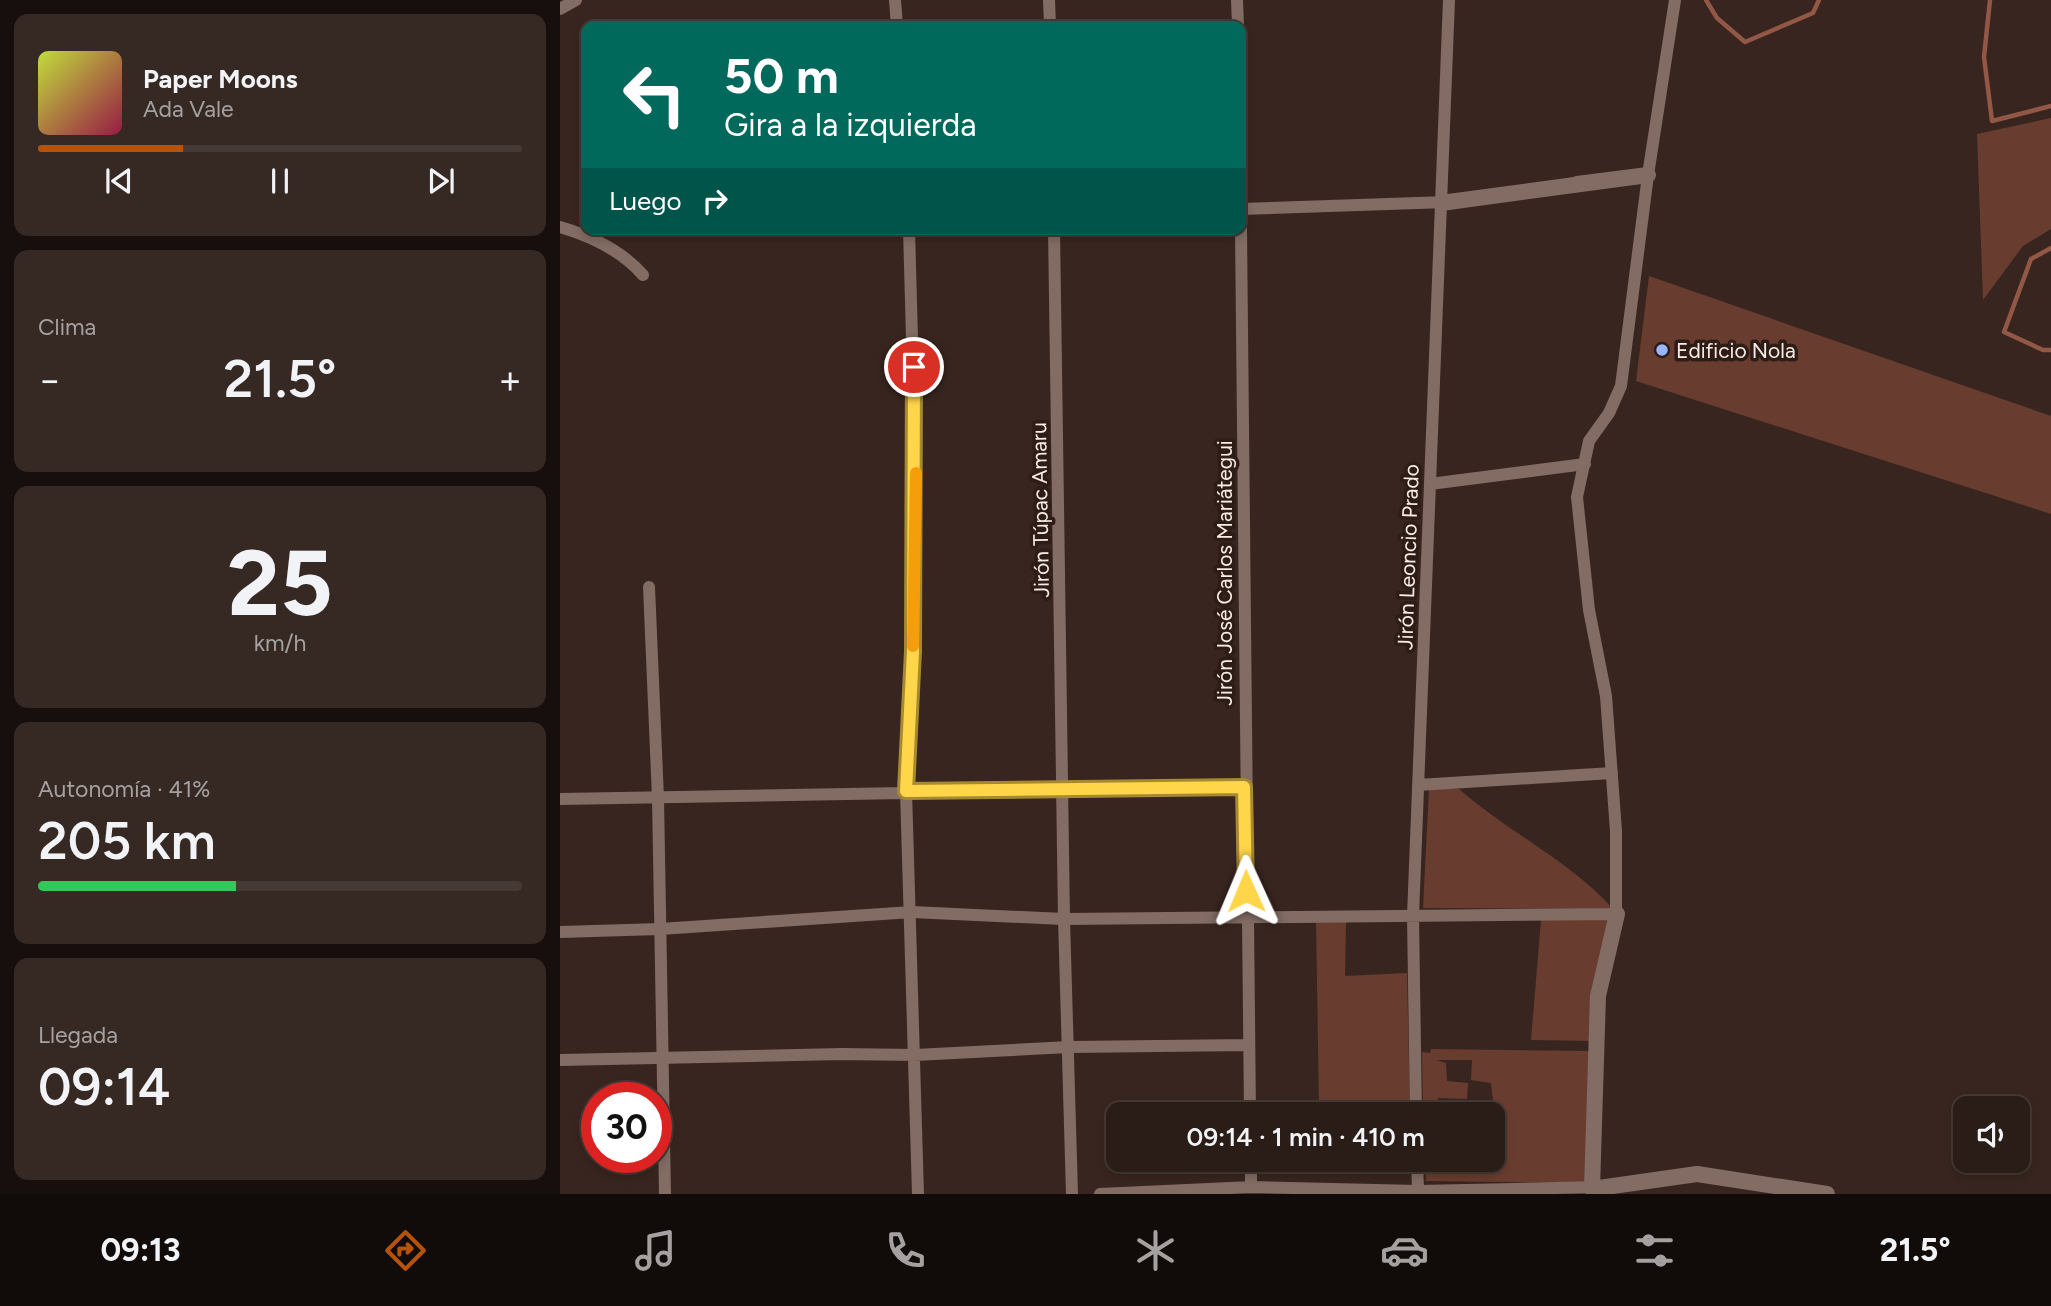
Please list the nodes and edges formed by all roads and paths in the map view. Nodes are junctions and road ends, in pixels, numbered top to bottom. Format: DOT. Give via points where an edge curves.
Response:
graph roads {
  1 [pos="576,0"];
  2 [pos="895,0"];
  3 [pos="1049,0"];
  4 [pos="1237,0"];
  5 [pos="1449,0"];
  6 [pos="1675,0"];
  7 [pos="560,9"];
  8 [pos="897,21"];
  9 [pos="1050,21"];
  10 [pos="1238,21"];
  11 [pos="1648,174"];
  12 [pos="1441,203"];
  13 [pos="1246,209"];
  14 [pos="560,227"];
  15 [pos="581,233"];
  16 [pos="587,235"];
  17 [pos="909,235"];
  18 [pos="1054,235"];
  19 [pos="1241,235"];
  20 [pos="643,275"];
  21 [pos="1585,464"];
  22 [pos="1430,484"];
  23 [pos="649,587"];
  24 [pos="1612,773"];
  25 [pos="1418,785"];
  26 [pos="1244,787"];
  27 [pos="906,791"];
  28 [pos="1063,791"];
  29 [pos="658,797"];
  30 [pos="560,799"];
  31 [pos="912,912"];
  32 [pos="1617,914"];
  33 [pos="1413,916"];
  34 [pos="1246,917"];
  35 [pos="1063,919"];
  36 [pos="660,929"];
  37 [pos="560,932"];
  38 [pos="1248,1045"];
  39 [pos="1069,1047"];
  40 [pos="915,1055"];
  41 [pos="661,1057"];
  42 [pos="560,1060"];
  43 [pos="1250,1102"];
  44 [pos="1416,1102"];
  45 [pos="1251,1172"];
  46 [pos="1417,1172"];
  47 [pos="1251,1187"];
  48 [pos="1592,1189"];
  49 [pos="1418,1191"];
  50 [pos="665,1194"];
  51 [pos="918,1194"];
  52 [pos="1072,1194"];
  53 [pos="1100,1194"];
  54 [pos="1826,1194"];
  1 -- 7 [label="street"];
  2 -- 8 [label="street"];
  3 -- 9 [label="street"];
  4 -- 10 [label="street"];
  5 -- 12 [label="street, Jirón Leoncio Prado"];
  6 -- 11 [label="street"];
  11 -- 12 [label="street"];
  11 -- 21 [label="street" via="1621,386 1589,441"];
  12 -- 13 [label="street"];
  12 -- 22 [label="street, Jirón Leoncio Prado"];
  14 -- 15 [label="street"];
  16 -- 20 [label="street" via="617,252"];
  17 -- 27 [label="street" via="916,485"];
  18 -- 28 [label="street, Jirón Túpac Amaru"];
  19 -- 26 [label="street, Jirón José Carlos Mariátegui"];
  21 -- 22 [label="street"];
  21 -- 24 [label="street" via="1577,497 1589,610 1606,696"];
  22 -- 25 [label="street, Jirón Leoncio Prado"];
  23 -- 29 [label="street"];
  24 -- 25 [label="street"];
  24 -- 32 [label="street"];
  25 -- 33 [label="street, Jirón Leoncio Prado"];
  26 -- 28 [label="street"];
  26 -- 34 [label="street, Jirón José Carlos Mariátegui"];
  27 -- 28 [label="street"];
  27 -- 29 [label="street"];
  27 -- 31 [label="street"];
  28 -- 35 [label="street, Jirón Túpac Amaru"];
  29 -- 30 [label="street"];
  29 -- 36 [label="street"];
  31 -- 35 [label="street"];
  31 -- 36 [label="street"];
  31 -- 40 [label="street"];
  32 -- 33 [label="street"];
  32 -- 48 [label="street" via="1598,996"];
  33 -- 34 [label="street"];
  33 -- 44 [label="street, Jirón Leoncio Prado"];
  34 -- 35 [label="street"];
  34 -- 38 [label="street, Jirón José Carlos Mariátegui"];
  35 -- 39 [label="street, Jirón Túpac Amaru"];
  36 -- 37 [label="street"];
  36 -- 41 [label="street"];
  38 -- 39 [label="street"];
  38 -- 43 [label="street, Jirón José Carlos Mariátegui"];
  39 -- 40 [label="street"];
  39 -- 52 [label="street, Jirón Túpac Amaru"];
  40 -- 41 [label="street"];
  40 -- 51 [label="street"];
  41 -- 42 [label="street"];
  41 -- 50 [label="street"];
  45 -- 47 [label="street"];
  46 -- 49 [label="street"];
  47 -- 49 [label="street"];
  47 -- 53 [label="street"];
  48 -- 49 [label="street"];
  48 -- 54 [label="street" via="1697,1174"];
}
